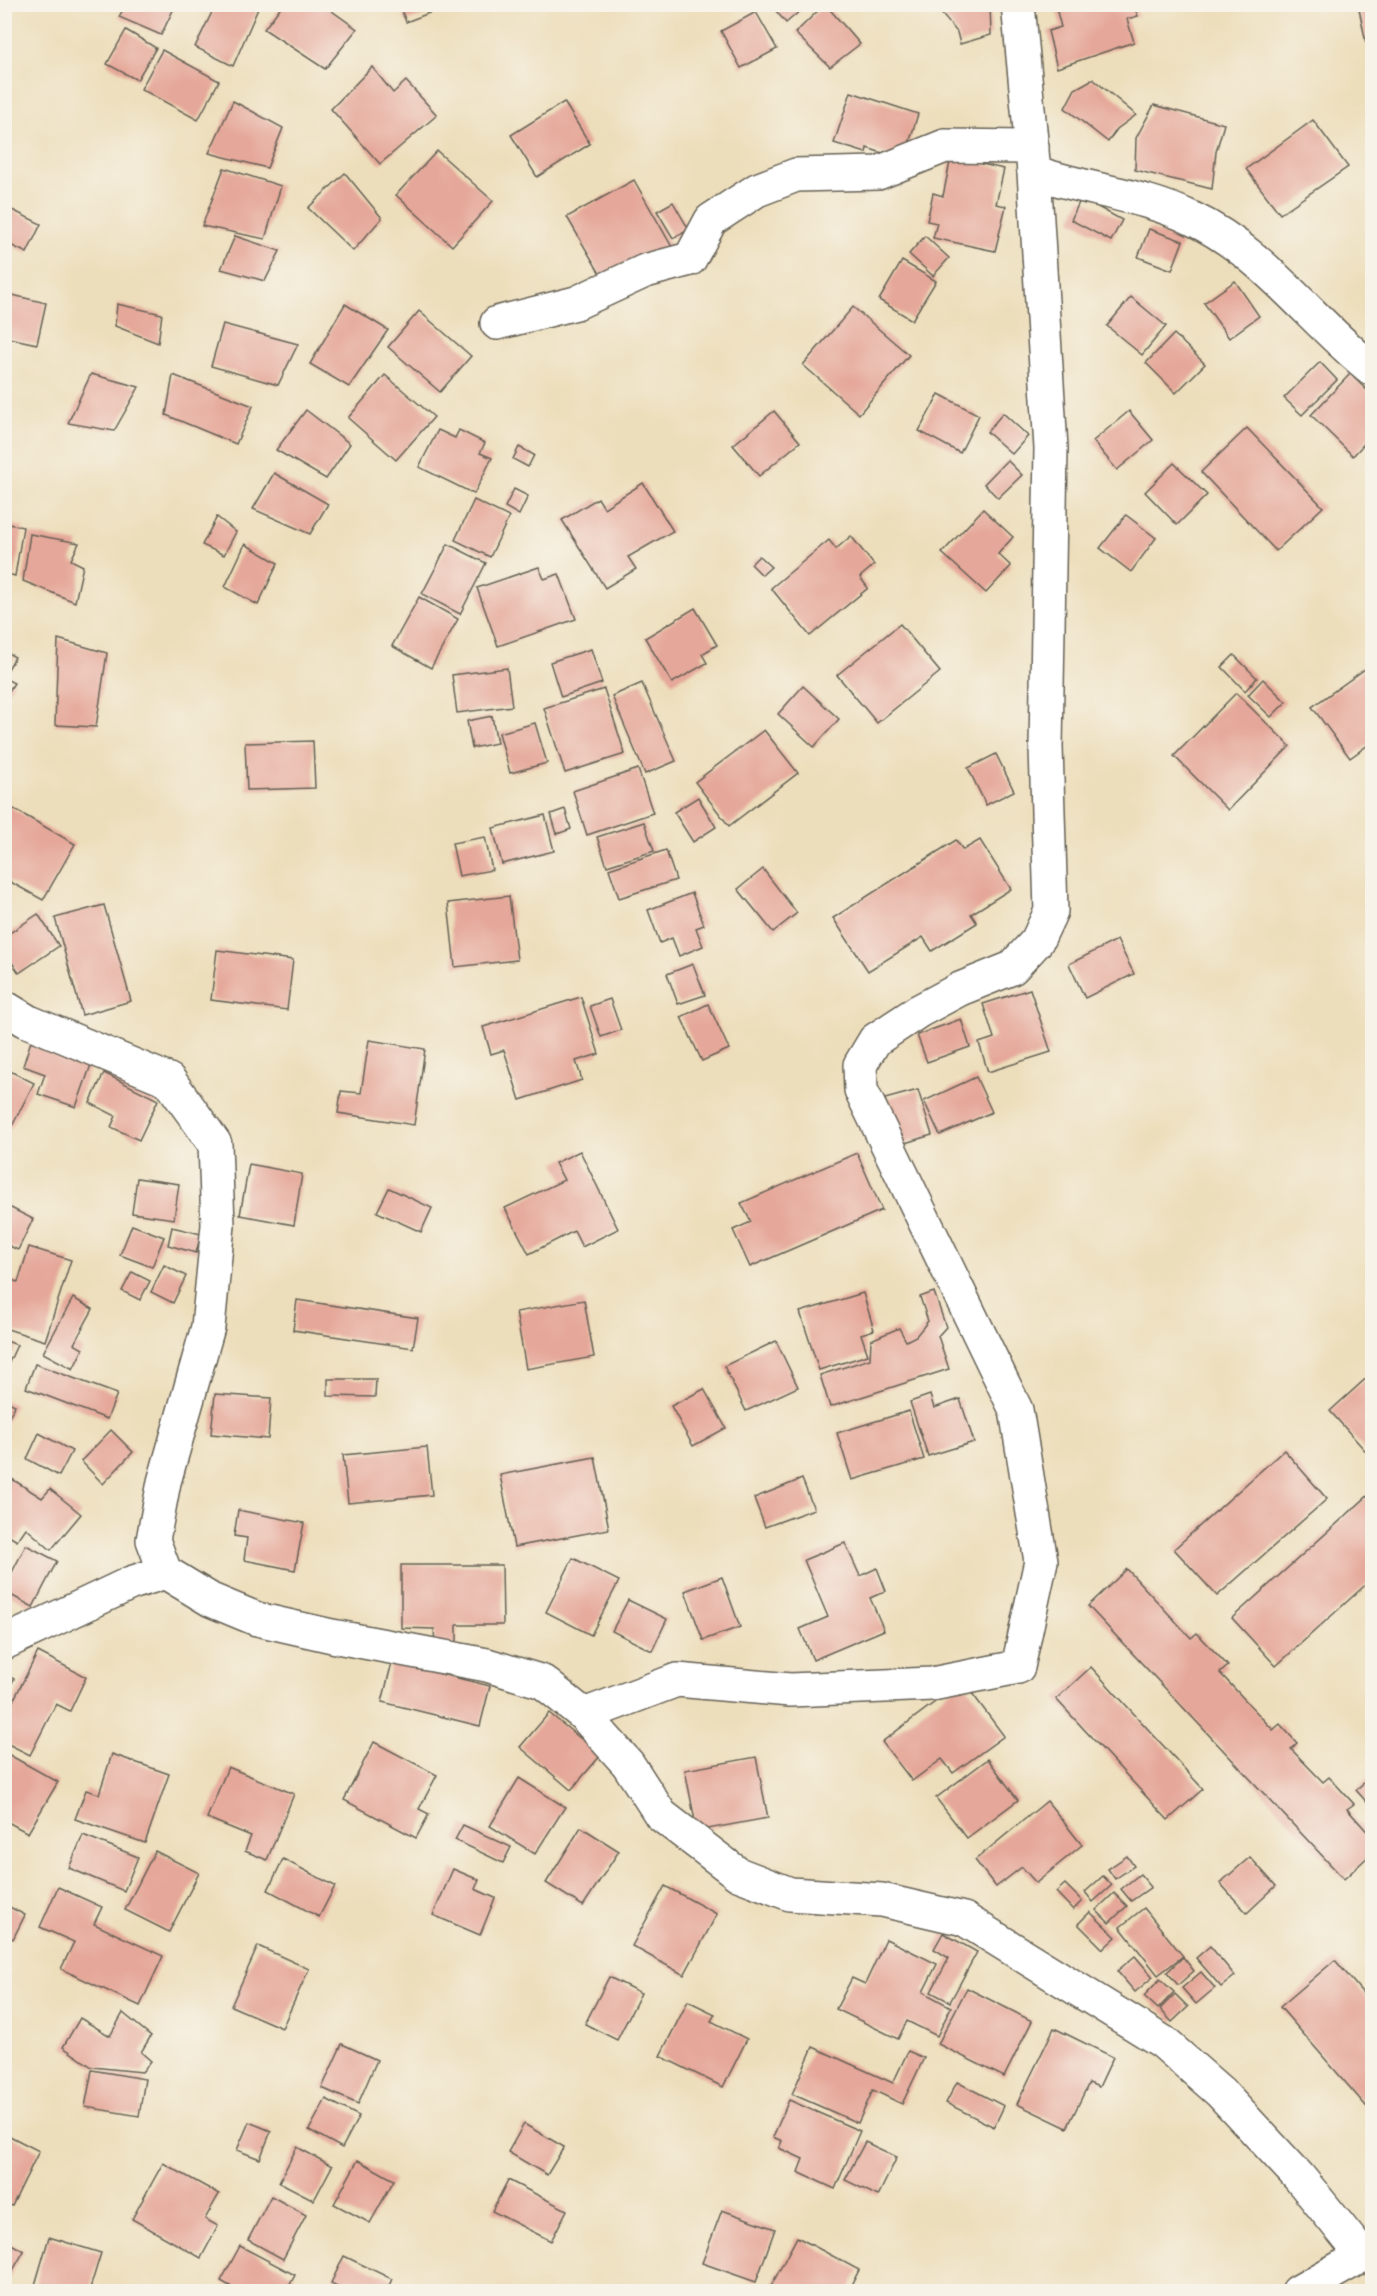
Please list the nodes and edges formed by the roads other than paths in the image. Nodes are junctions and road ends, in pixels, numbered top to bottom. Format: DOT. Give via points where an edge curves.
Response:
graph roads {
  1 [pos="1018,4"];
  2 [pos="1033,160"];
  3 [pos="497,323"];
  4 [pos="1372,369"];
  5 [pos="4,1007"];
  6 [pos="165,1572"];
  7 [pos="4,1643"];
  8 [pos="584,1715"];
  9 [pos="1368,2253"];
  10 [pos="1311,2290"];
  1 -- 2 [label="street"];
  2 -- 3 [label="street" via="945,146 878,173 796,175 757,190 711,220 690,259 645,271 576,303"];
  2 -- 4 [label="street" via="1060,181 1138,199 1191,218 1239,247"];
  2 -- 8 [label="street" via="1051,448 1046,747 1051,911 1037,941 1012,968 919,1011 874,1040 860,1065 861,1090 1016,1410 1041,1561 1018,1667 932,1684 790,1690 677,1680"];
  5 -- 6 [label="street" via="27,1021 169,1080 215,1144 218,1225 208,1327 164,1482 153,1540"];
  6 -- 7 [label="street" via="131,1583"];
  6 -- 8 [label="street" via="211,1600 257,1618 487,1665 543,1682"];
  8 -- 9 [label="street" via="628,1764 661,1815 738,1874 790,1894 882,1900 964,1919 1163,2042 1220,2092"];
  9 -- 10 [label="street"];
}
